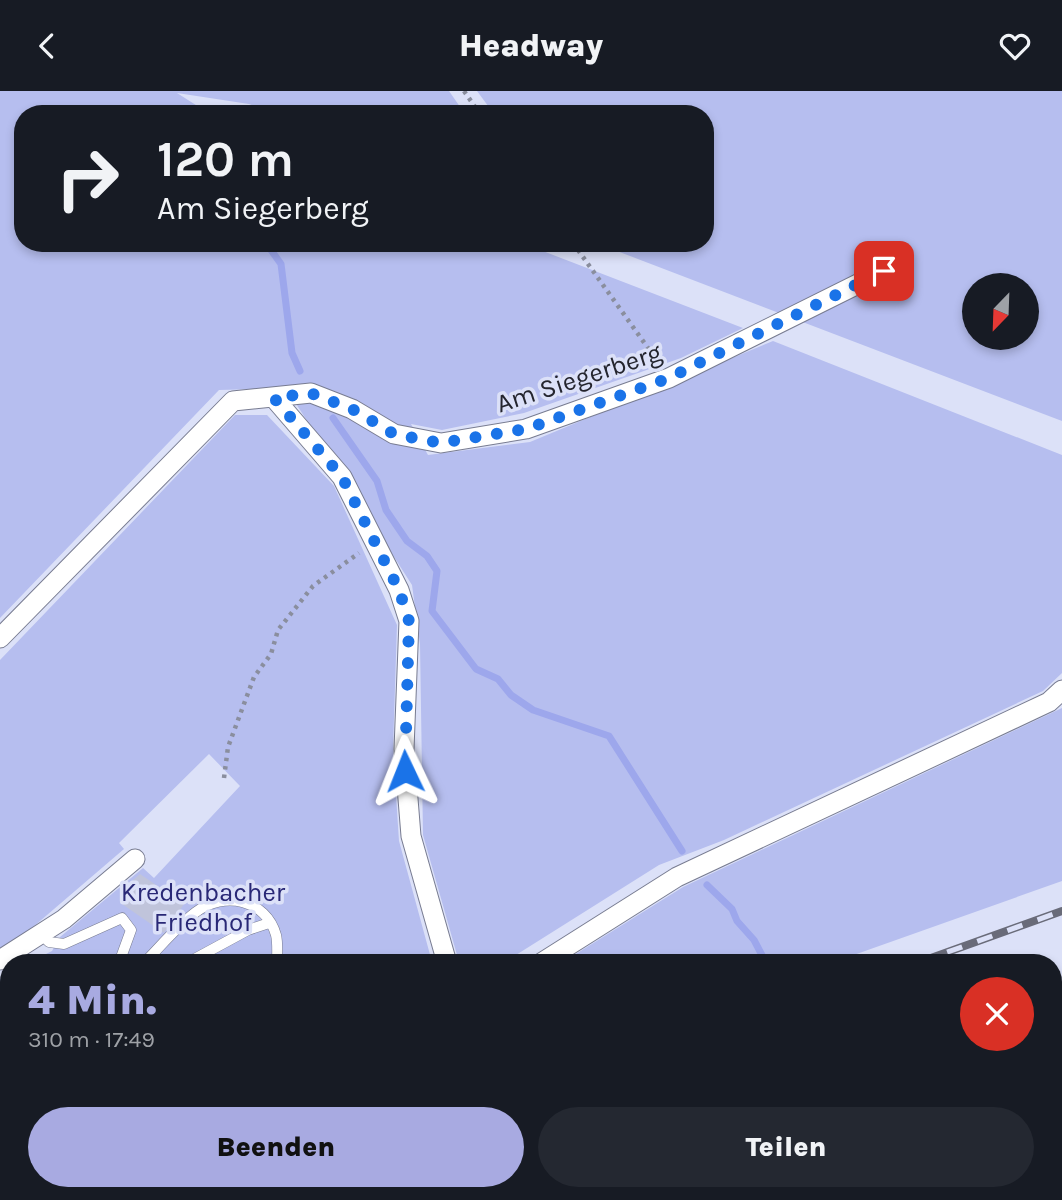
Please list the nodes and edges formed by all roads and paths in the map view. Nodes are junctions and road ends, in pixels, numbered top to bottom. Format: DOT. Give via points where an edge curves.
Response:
graph roads {
  1 [pos="579,252"];
  2 [pos="884,271"];
  3 [pos="669,378"];
  4 [pos="274,398"];
  5 [pos="375,542"];
  6 [pos="0,638"];
  7 [pos="1062,690"];
  8 [pos="224,778"];
  9 [pos="135,859"];
  10 [pos="270,923"];
  11 [pos="42,935"];
  12 [pos="10,954"];
  13 [pos="122,954"];
  14 [pos="155,954"];
  15 [pos="197,954"];
  16 [pos="277,954"];
  17 [pos="444,954"];
  18 [pos="555,954"];
  1 -- 3 [label="path"];
  2 -- 3 [label="street, Am Siegerberg"];
  3 -- 4 [label="street, Am Siegerberg" via="526,429 441,443 394,434 352,409 310,393"];
  4 -- 5 [label="street" via="342,477"];
  4 -- 6 [label="street, Am Siegerberg" via="233,401"];
  5 -- 8 [label="path" via="313,586 278,630 271,654 254,677 228,747"];
  5 -- 17 [label="street" via="409,621 404,749 411,836"];
  7 -- 18 [label="street" via="1049,702 677,877"];
  9 -- 11 [label="street"];
  10 -- 14 [label="lane" via="263,911 249,902 228,900 196,912"];
  10 -- 15 [label="lane"];
  10 -- 16 [label="lane"];
  11 -- 12 [label="street"];
  11 -- 13 [label="lane" via="49,942 64,944 122,918 131,930"];
}
